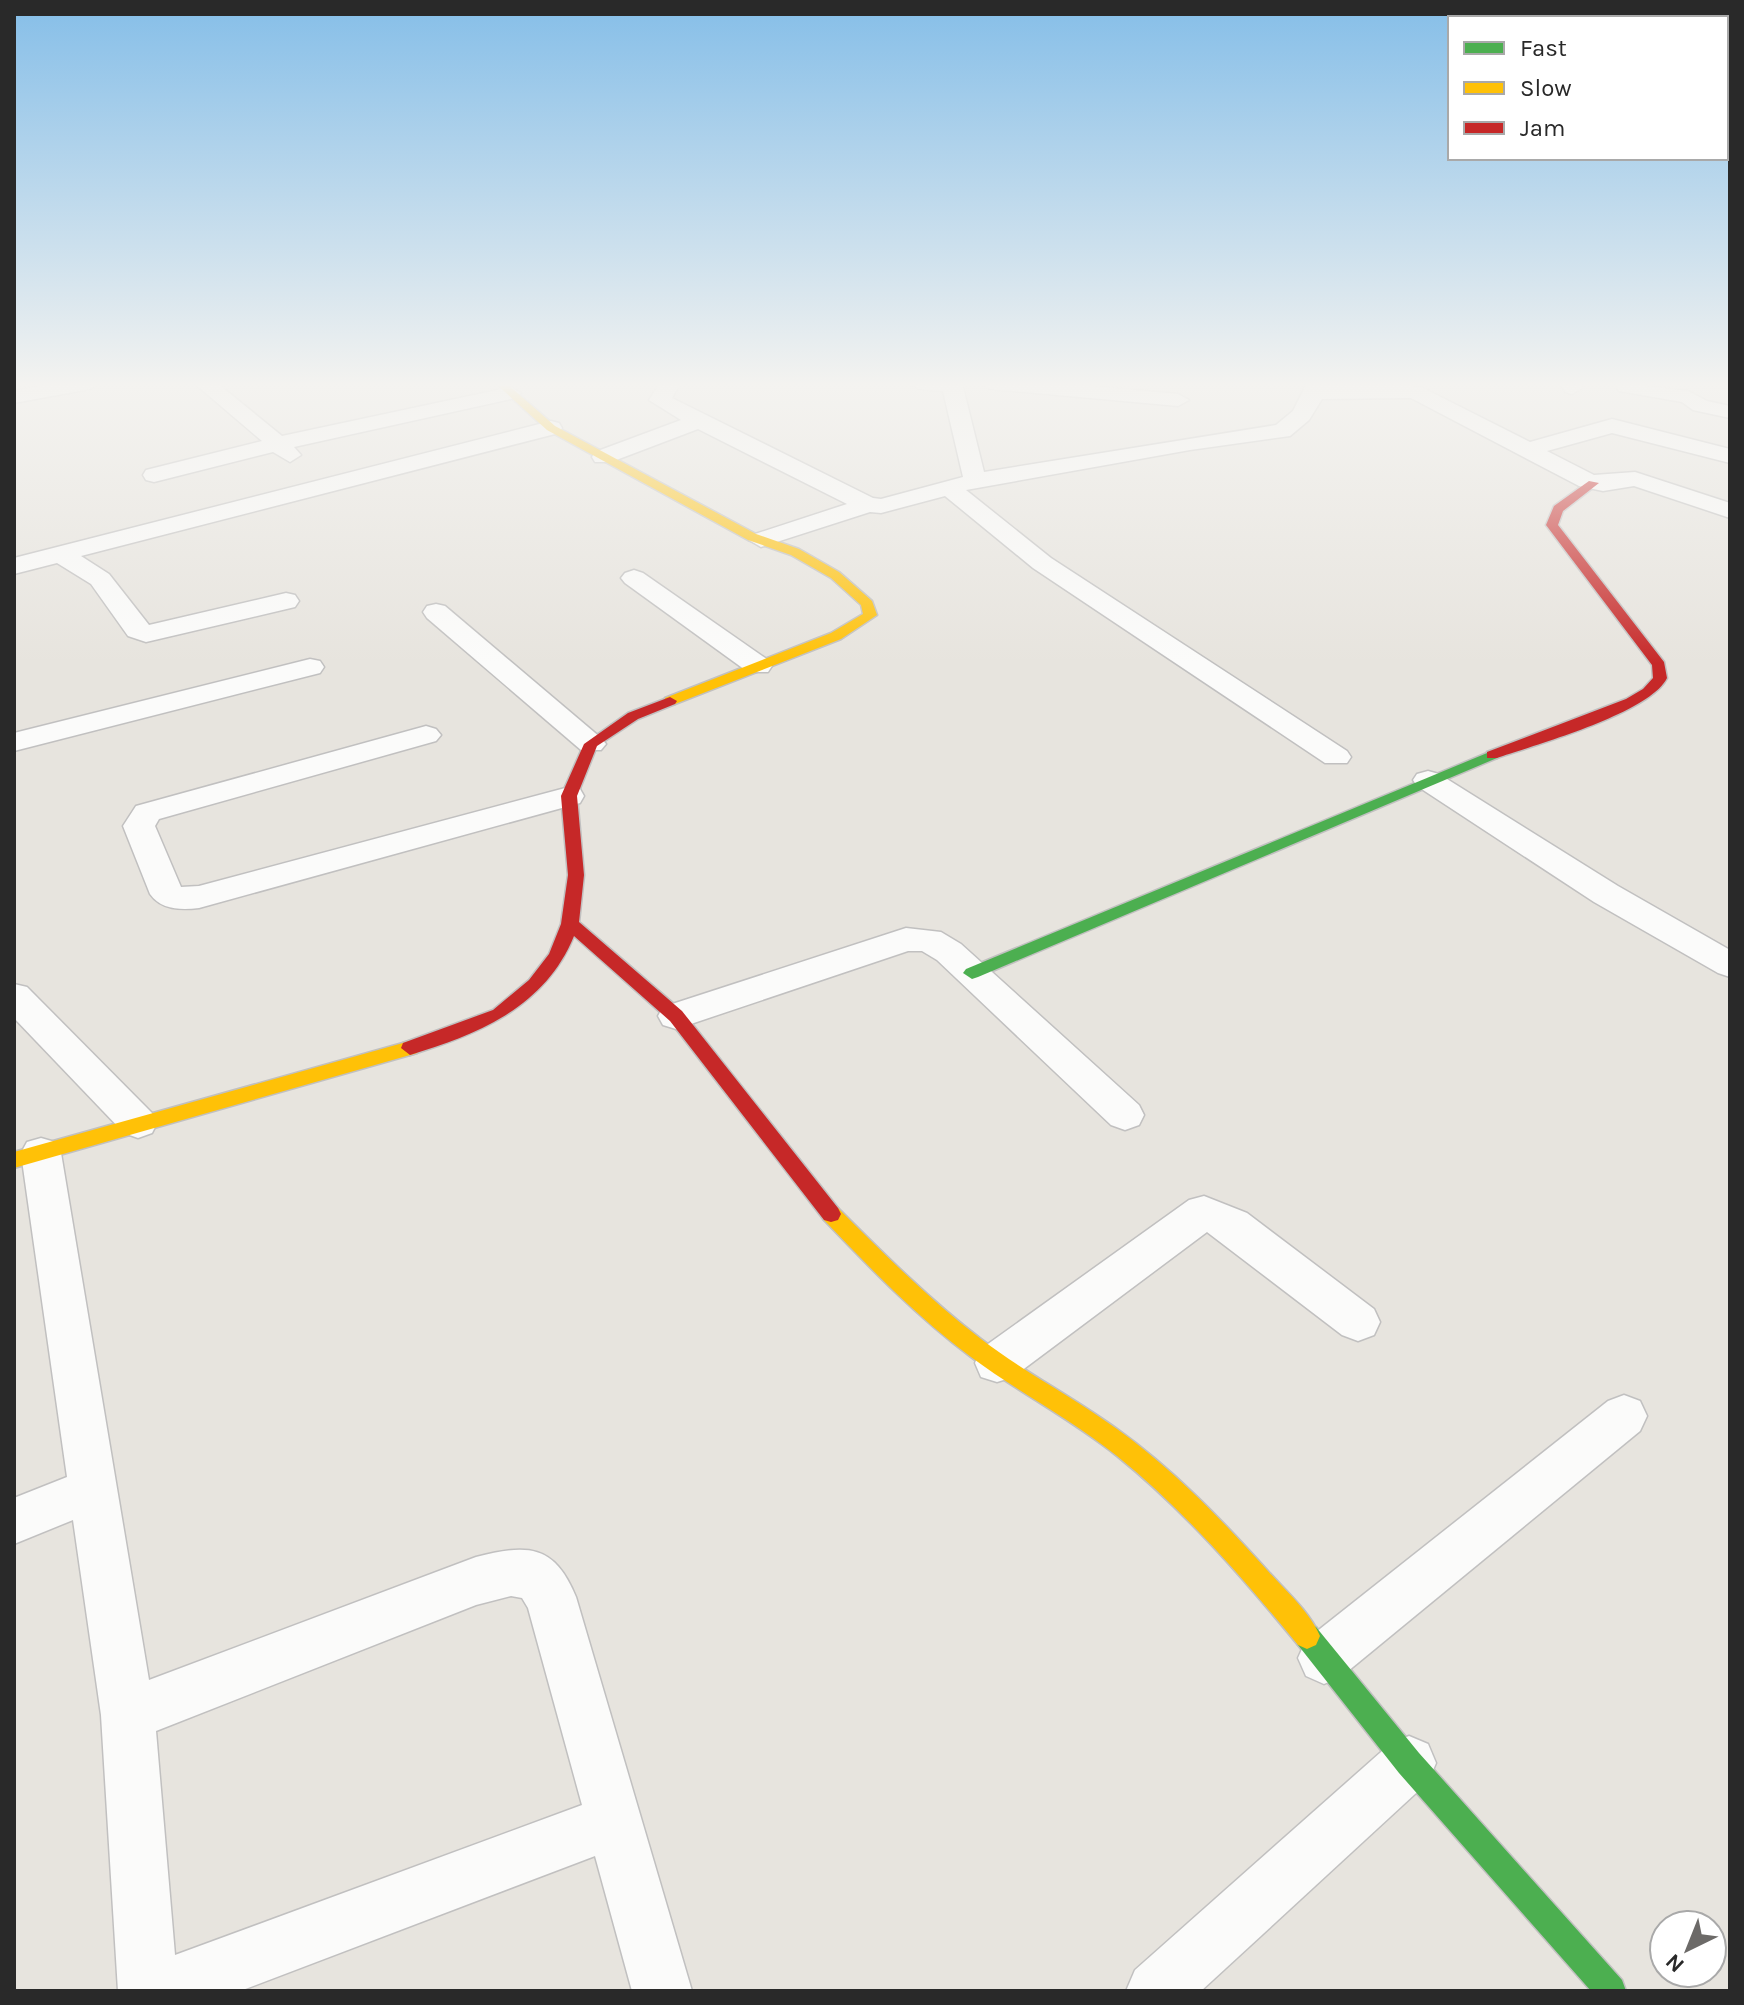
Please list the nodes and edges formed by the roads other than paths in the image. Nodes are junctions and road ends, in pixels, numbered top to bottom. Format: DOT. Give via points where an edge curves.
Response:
graph roads {
  1 [pos="314,477"];
  2 [pos="361,477"];
  3 [pos="640,477"];
  4 [pos="811,477"];
  5 [pos="961,477"];
  6 [pos="1008,477"];
  7 [pos="1580,477"];
  8 [pos="1593,483"];
  9 [pos="962,485"];
  10 [pos="324,486"];
  11 [pos="868,505"];
  12 [pos="1730,511"];
  13 [pos="761,540"];
  14 [pos="60,554"];
  15 [pos="14,566"];
  16 [pos="634,578"];
  17 [pos="286,601"];
  18 [pos="436,612"];
  19 [pos="758,666"];
  20 [pos="310,667"];
  21 [pos="426,735"];
  22 [pos="14,742"];
  23 [pos="591,744"];
  24 [pos="1336,757"];
  25 [pos="1428,780"];
  26 [pos="569,796"];
  27 [pos="570,924"];
  28 [pos="1730,965"];
  29 [pos="972,973"];
  30 [pos="14,996"];
  31 [pos="676,1016"];
  32 [pos="1125,1115"];
  33 [pos="138,1123"];
  34 [pos="28,1156"];
  35 [pos="1358,1322"];
  36 [pos="997,1363"];
  37 [pos="1624,1416"];
  38 [pos="93,1489"];
  39 [pos="14,1521"];
  40 [pos="1324,1658"];
  41 [pos="128,1715"];
  42 [pos="1409,1763"];
  43 [pos="614,1821"];
  44 [pos="148,1991"];
  45 [pos="160,1991"];
  46 [pos="662,1991"];
  47 [pos="1156,1991"];
  48 [pos="1611,1991"];
  1 -- 10 [label="street"];
  2 -- 10 [label="street"];
  3 -- 13 [label="street"];
  4 -- 11 [label="street"];
  5 -- 9 [label="street"];
  6 -- 9 [label="street"];
  7 -- 8 [label="street"];
  8 -- 12 [label="street" via="1635,479"];
  8 -- 25 [label="street" via="1558,509 1552,525 1659,665 1660,684 1632,702"];
  9 -- 11 [label="street" via="889,505"];
  9 -- 24 [label="street" via="1042,563"];
  10 -- 14 [label="street"];
  11 -- 13 [label="street"];
  13 -- 19 [label="street" via="835,575 871,609 866,619 836,636"];
  14 -- 15 [label="street"];
  14 -- 17 [label="street" via="100,579 137,630 146,634"];
  16 -- 19 [label="street"];
  18 -- 23 [label="street"];
  19 -- 23 [label="street" via="633,716"];
  20 -- 22 [label="street"];
  21 -- 26 [label="street" via="147,813 139,826 164,890 173,898 199,897"];
  23 -- 26 [label="street"];
  25 -- 28 [label="street" via="1606,894"];
  25 -- 29 [label="street"];
  26 -- 27 [label="street" via="576,875"];
  27 -- 31 [label="street"];
  27 -- 33 [label="street" via="557,956 535,984 499,1014 385,1057"];
  29 -- 31 [label="street" via="939,945 906,939"];
  29 -- 32 [label="street"];
  30 -- 33 [label="street"];
  31 -- 36 [label="street" via="815,1197 912,1296"];
  33 -- 34 [label="street"];
  34 -- 38 [label="street"];
  35 -- 36 [label="street" via="1232,1225 1204,1212"];
  36 -- 40 [label="street" via="1137,1458 1204,1519"];
  37 -- 40 [label="street"];
  38 -- 39 [label="street"];
  38 -- 41 [label="street"];
  40 -- 42 [label="street"];
  41 -- 43 [label="street" via="476,1581 524,1571 536,1575 551,1597"];
  41 -- 44 [label="street"];
  42 -- 47 [label="street"];
  42 -- 48 [label="street"];
  43 -- 45 [label="street"];
  43 -- 46 [label="street"];
}
